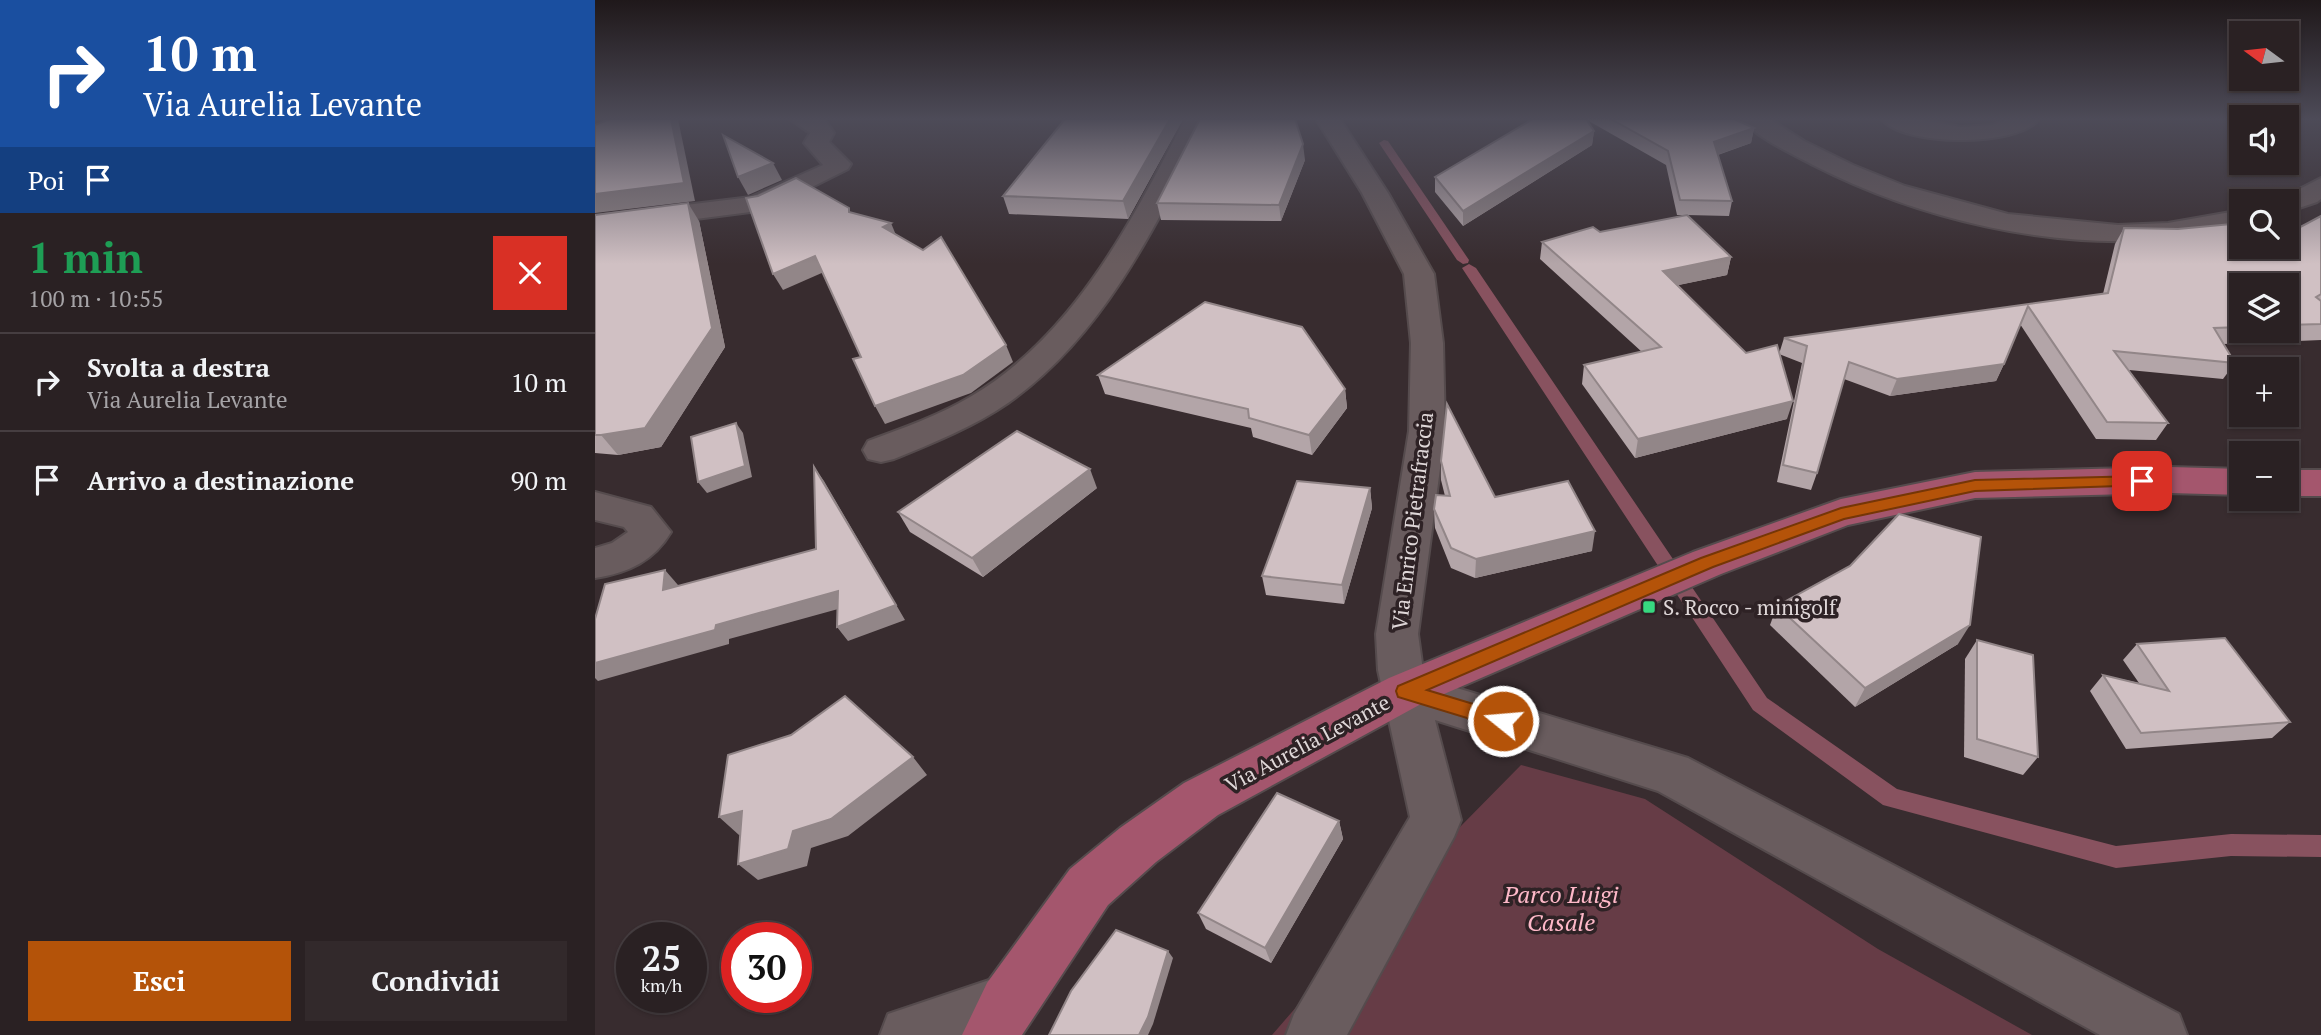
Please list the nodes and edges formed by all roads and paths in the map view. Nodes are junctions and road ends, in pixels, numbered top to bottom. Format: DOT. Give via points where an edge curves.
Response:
graph roads {
  1 [pos="835,167"];
  2 [pos="1172,167"];
  3 [pos="1365,167"];
  4 [pos="1837,167"];
  5 [pos="2321,186"];
  6 [pos="2299,199"];
  7 [pos="2229,220"];
  8 [pos="595,224"];
  9 [pos="881,450"];
  10 [pos="2229,482"];
  11 [pos="2299,483"];
  12 [pos="2321,483"];
  13 [pos="595,506"];
  14 [pos="595,563"];
  15 [pos="1405,691"];
  16 [pos="999,1019"];
  17 [pos="909,1035"];
  18 [pos="1315,1035"];
  19 [pos="2158,1035"];
  1 -- 8 [label="street" via="757,204"];
  2 -- 9 [label="street" via="1137,234 1056,343 1013,384 957,419"];
  3 -- 15 [label="street, Via Enrico Pietrafraccia" via="1419,274 1427,343 1427,431 1397,634"];
  4 -- 7 [label="street" via="1939,206 2054,228 2167,231"];
  5 -- 6 [label="street"];
  10 -- 15 [label="main road, Via Aurelia Levante" via="1975,485 1841,513 1611,602"];
  11 -- 12 [label="main road"];
  13 -- 14 [label="street" via="637,517 651,532 618,560"];
  15 -- 16 [label="main road, Via Aurelia Levante" via="1201,799 1138,845 1089,887"];
  15 -- 18 [label="street, Via Enrico Pietrafraccia" via="1436,821"];
  15 -- 19 [label="street" via="1671,773"];
  16 -- 17 [label="street"];
}
